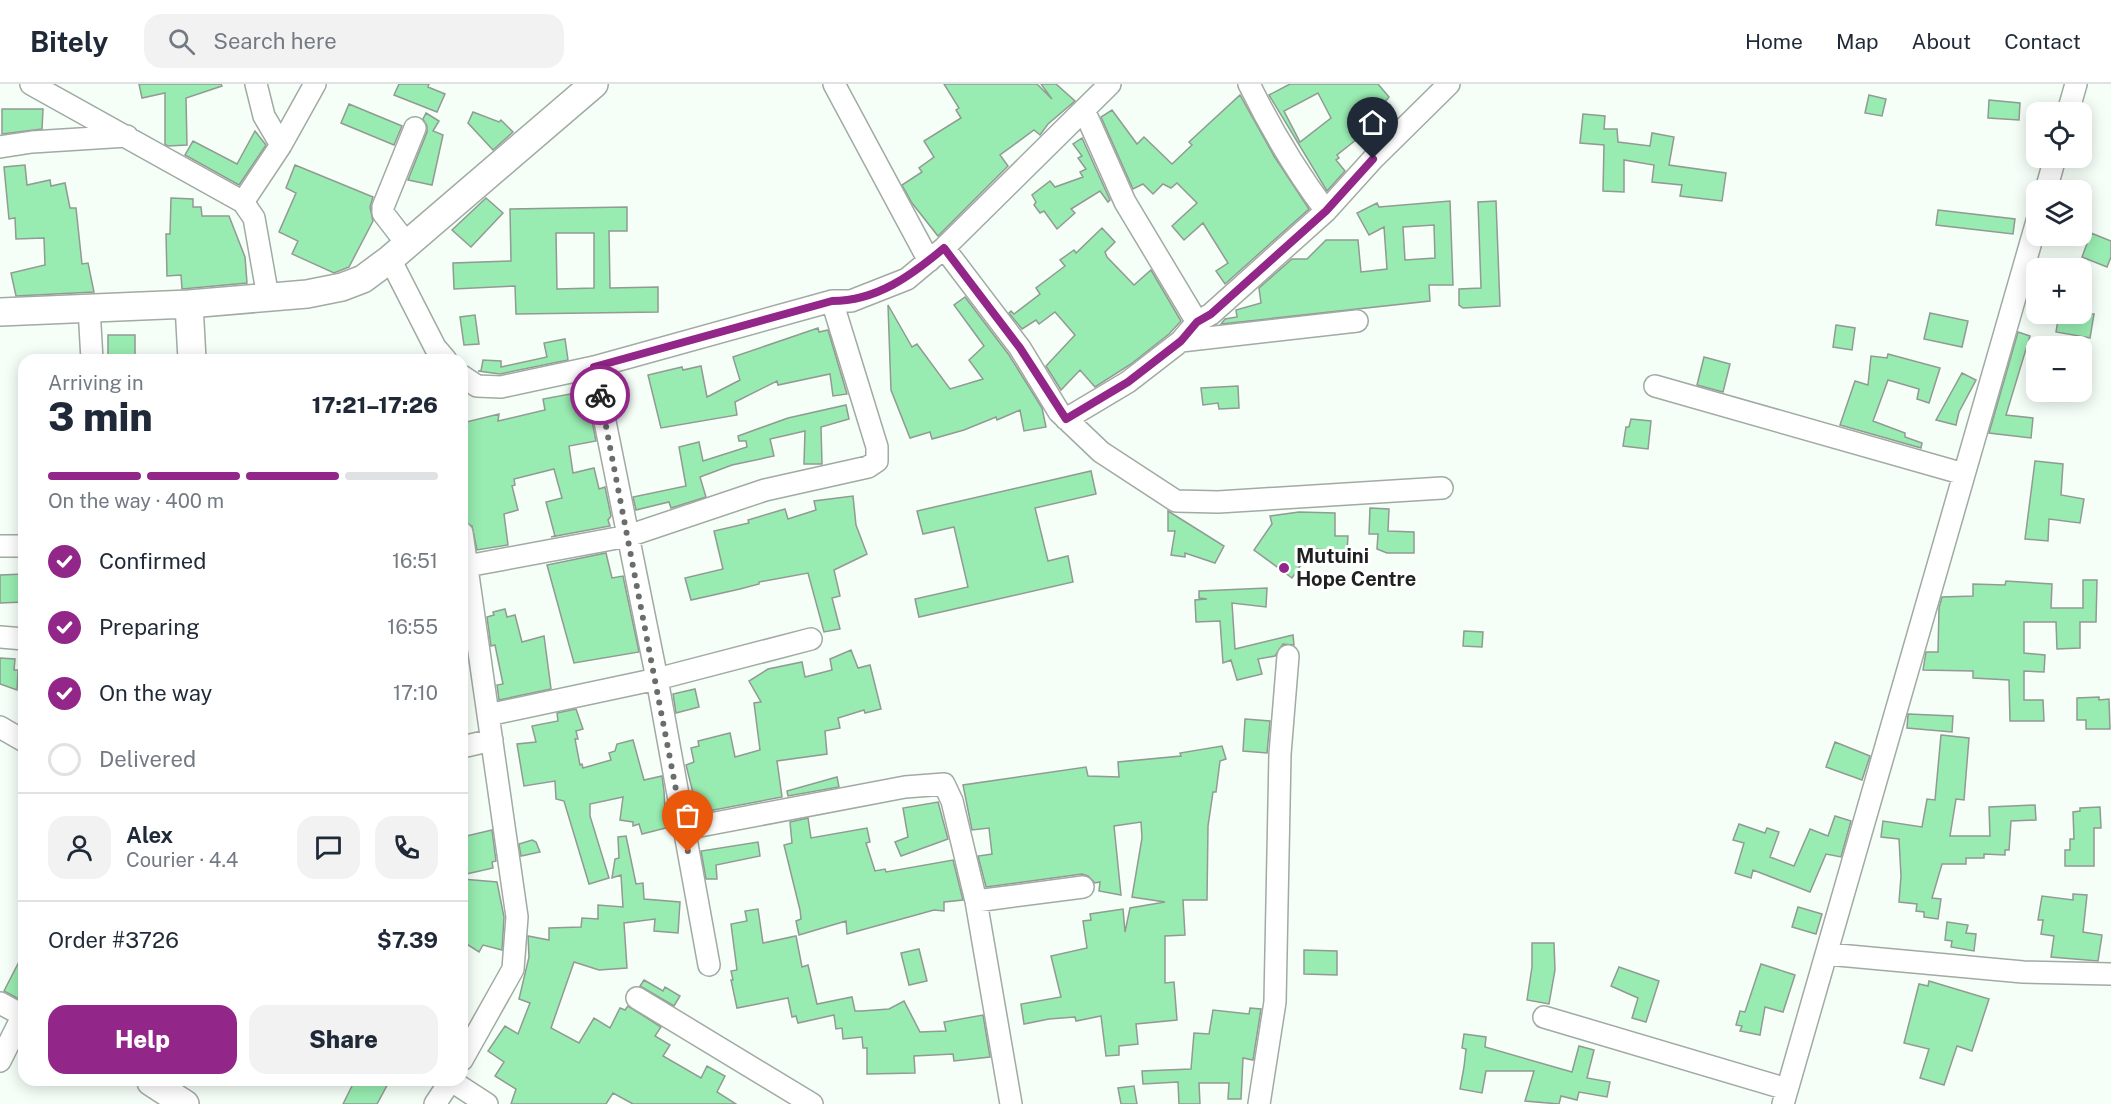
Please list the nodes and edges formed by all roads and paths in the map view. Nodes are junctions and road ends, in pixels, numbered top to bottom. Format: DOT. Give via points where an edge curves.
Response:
graph roads {
  1 [pos="31,84"];
  2 [pos="256,84"];
  3 [pos="315,84"];
  4 [pos="594,84"];
  5 [pos="834,84"];
  6 [pos="1248,84"];
  7 [pos="1449,84"];
  8 [pos="2076,84"];
  9 [pos="1106,85"];
  10 [pos="2071,102"];
  11 [pos="1084,110"];
  12 [pos="415,128"];
  13 [pos="127,136"];
  14 [pos="281,145"];
  15 [pos="0,147"];
  16 [pos="243,202"];
  17 [pos="1326,211"];
  18 [pos="2030,246"];
  19 [pos="399,252"];
  20 [pos="937,255"];
  21 [pos="268,297"];
  22 [pos="832,301"];
  23 [pos="189,304"];
  24 [pos="89,308"];
  25 [pos="0,312"];
  26 [pos="1357,321"];
  27 [pos="1197,322"];
  28 [pos="1181,341"];
  29 [pos="92,354"];
  30 [pos="192,354"];
  31 [pos="438,354"];
  32 [pos="594,367"];
  33 [pos="468,380"];
  34 [pos="1655,386"];
  35 [pos="1066,419"];
  36 [pos="1964,474"];
  37 [pos="1442,488"];
  38 [pos="628,536"];
  39 [pos="0,546"];
  40 [pos="18,546"];
  41 [pos="468,566"];
  42 [pos="468,607"];
  43 [pos="0,637"];
  44 [pos="18,638"];
  45 [pos="811,639"];
  46 [pos="1288,656"];
  47 [pos="657,679"];
  48 [pos="488,715"];
  49 [pos="0,727"];
  50 [pos="18,738"];
  51 [pos="492,740"];
  52 [pos="468,746"];
  53 [pos="684,829"];
  54 [pos="1083,887"];
  55 [pos="976,901"];
  56 [pos="1827,954"];
  57 [pos="709,965"];
  58 [pos="2111,974"];
  59 [pos="637,998"];
  60 [pos="0,1003"];
  61 [pos="18,1013"];
  62 [pos="1544,1017"];
  63 [pos="18,1026"];
  64 [pos="468,1049"];
  65 [pos="0,1061"];
  66 [pos="158,1086"];
  67 [pos="446,1086"];
  68 [pos="459,1086"];
  69 [pos="1785,1096"];
  70 [pos="185,1104"];
  71 [pos="435,1104"];
  72 [pos="487,1104"];
  73 [pos="812,1104"];
  74 [pos="1011,1104"];
  75 [pos="1260,1104"];
  1 -- 13 [label="street"];
  2 -- 14 [label="street" via="264,116"];
  3 -- 14 [label="street"];
  4 -- 19 [label="main road"];
  5 -- 20 [label="street"];
  6 -- 17 [label="street" via="1290,160"];
  7 -- 17 [label="street"];
  8 -- 10 [label="street"];
  9 -- 11 [label="street"];
  11 -- 20 [label="street"];
  11 -- 27 [label="street" via="1125,202"];
  12 -- 19 [label="street" via="383,207"];
  13 -- 15 [label="street"];
  13 -- 16 [label="street"];
  14 -- 16 [label="street"];
  16 -- 21 [label="street" via="254,218"];
  17 -- 27 [label="street" via="1211,314"];
  18 -- 36 [label="street"];
  19 -- 21 [label="main road" via="363,279 342,287"];
  19 -- 31 [label="street"];
  20 -- 22 [label="street" via="907,279 878,292 851,301"];
  20 -- 35 [label="street" via="1020,348"];
  21 -- 23 [label="main road"];
  22 -- 32 [label="street"];
  22 -- 38 [label="street" via="878,447 877,461 868,467 765,490"];
  23 -- 24 [label="main road"];
  23 -- 30 [label="main road"];
  24 -- 25 [label="main road"];
  24 -- 29 [label="street"];
  26 -- 28 [label="street"];
  27 -- 28 [label="street"];
  28 -- 35 [label="street" via="1128,382"];
  32 -- 33 [label="street" via="501,387 477,386"];
  32 -- 38 [label="street"];
  34 -- 36 [label="street"];
  35 -- 37 [label="street" via="1101,452 1176,501 1218,502"];
  36 -- 56 [label="street"];
  38 -- 41 [label="street"];
  38 -- 47 [label="street"];
  39 -- 40 [label="street"];
  42 -- 48 [label="street"];
  43 -- 44 [label="street"];
  45 -- 47 [label="street"];
  46 -- 75 [label="street" via="1280,754 1275,1002"];
  47 -- 48 [label="street"];
  47 -- 53 [label="street"];
  48 -- 51 [label="street"];
  49 -- 50 [label="street"];
  51 -- 52 [label="street"];
  51 -- 64 [label="street" via="516,893 516,940 513,969"];
  53 -- 55 [label="street" via="905,787 944,784 952,801"];
  53 -- 57 [label="street"];
  54 -- 55 [label="street"];
  55 -- 74 [label="street"];
  56 -- 58 [label="street" via="2024,972"];
  56 -- 69 [label="street"];
  59 -- 73 [label="street"];
  60 -- 61 [label="street"];
  62 -- 69 [label="street"];
  63 -- 65 [label="street"];
  66 -- 70 [label="main road"];
  67 -- 71 [label="street"];
  68 -- 72 [label="street"];
}
